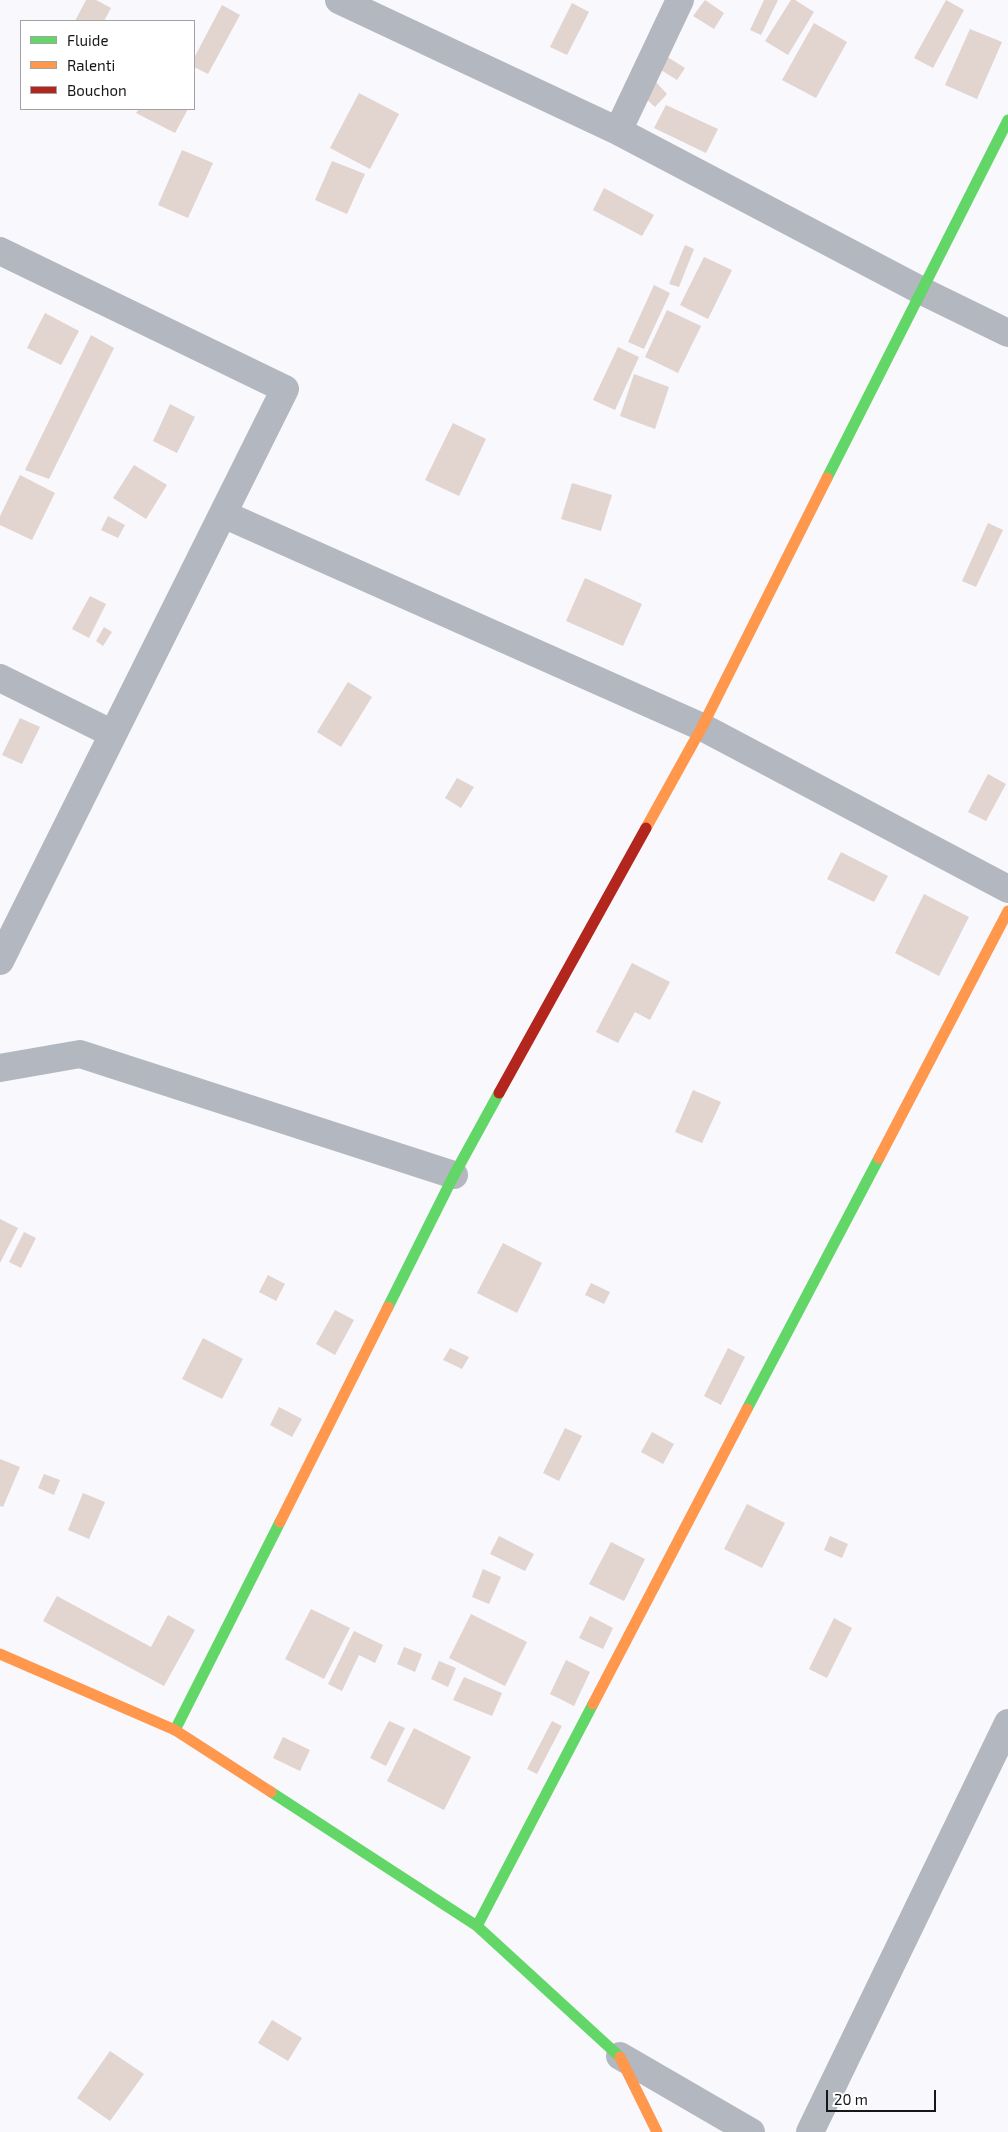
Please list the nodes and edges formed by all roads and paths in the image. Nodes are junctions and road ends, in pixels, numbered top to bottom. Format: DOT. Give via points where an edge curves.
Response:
graph roads {
  1 [pos="339,0"];
  2 [pos="680,0"];
  3 [pos="1008,120"];
  4 [pos="618,132"];
  5 [pos="0,251"];
  6 [pos="922,291"];
  7 [pos="1008,333"];
  8 [pos="223,514"];
  9 [pos="0,678"];
  10 [pos="702,727"];
  11 [pos="113,734"];
  12 [pos="1008,889"];
  13 [pos="1008,911"];
  14 [pos="0,961"];
  15 [pos="0,1068"];
  16 [pos="454,1175"];
  17 [pos="0,1654"];
  18 [pos="1008,1722"];
  19 [pos="174,1730"];
  20 [pos="477,1926"];
  21 [pos="620,2056"];
  22 [pos="657,2132"];
  23 [pos="751,2132"];
  24 [pos="810,2132"];
  1 -- 4 [label="street"];
  2 -- 4 [label="street"];
  3 -- 6 [label="street"];
  4 -- 6 [label="street"];
  5 -- 8 [label="street" via="285,389"];
  6 -- 7 [label="street"];
  6 -- 10 [label="street"];
  8 -- 10 [label="street"];
  8 -- 11 [label="street"];
  9 -- 11 [label="street"];
  10 -- 12 [label="street"];
  10 -- 16 [label="street"];
  11 -- 14 [label="street"];
  13 -- 20 [label="street"];
  15 -- 16 [label="street" via="80,1054"];
  16 -- 19 [label="street"];
  17 -- 19 [label="street"];
  18 -- 24 [label="street"];
  19 -- 20 [label="street"];
  20 -- 21 [label="street"];
  21 -- 22 [label="street"];
  21 -- 23 [label="street"];
}
